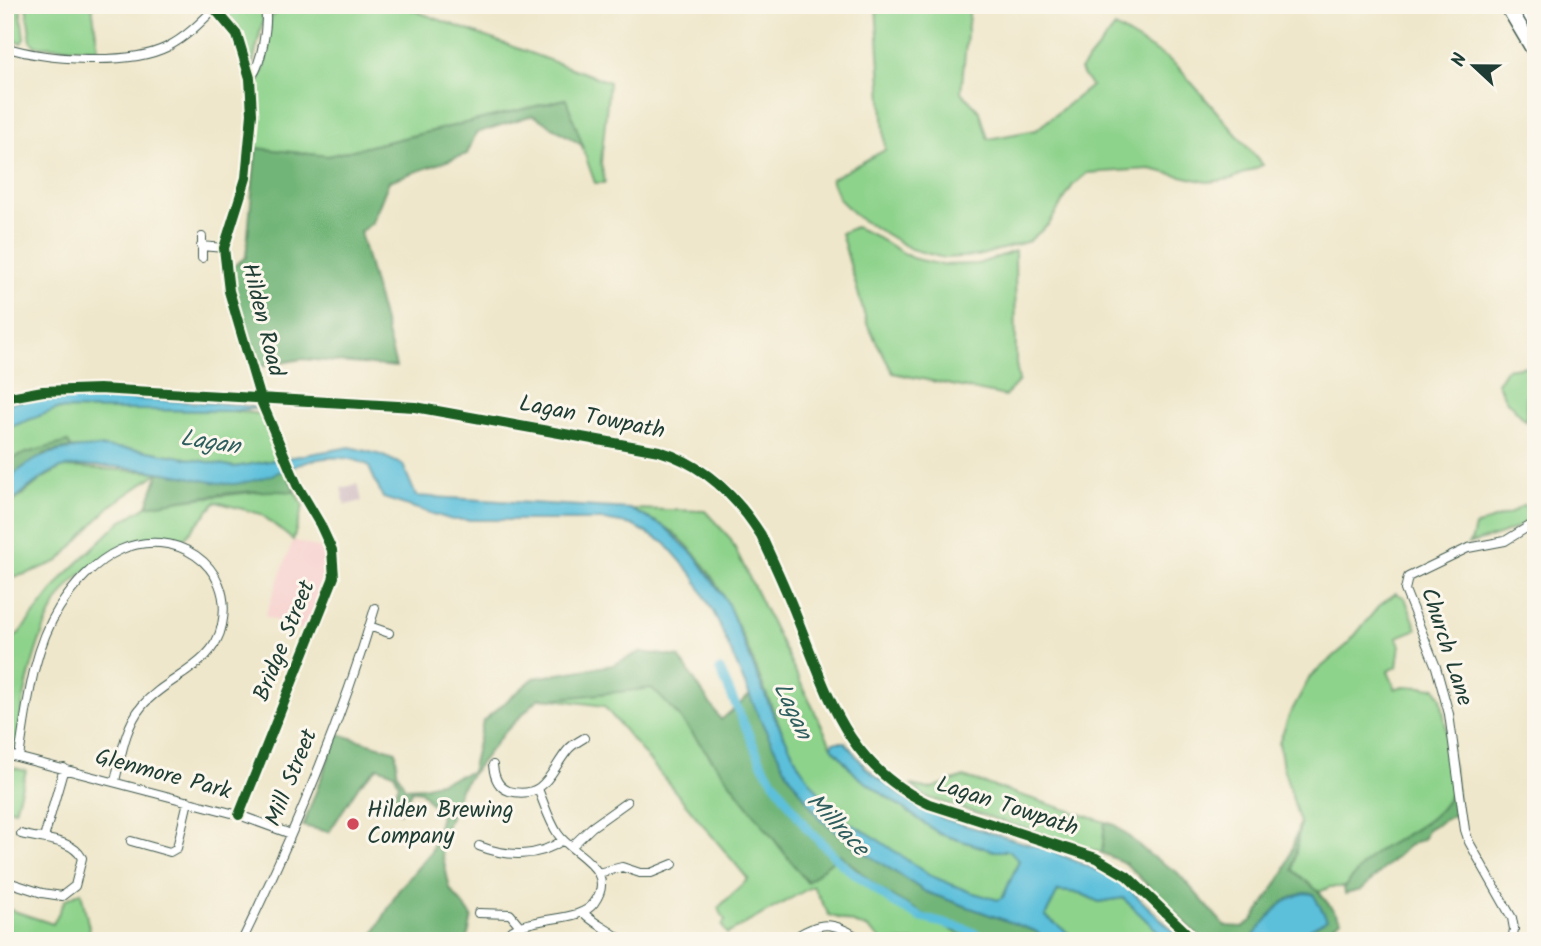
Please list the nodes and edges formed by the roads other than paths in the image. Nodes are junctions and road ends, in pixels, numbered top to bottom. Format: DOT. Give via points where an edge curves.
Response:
graph roads {
  1 [pos="264,5"];
  2 [pos="1507,5"];
  3 [pos="1525,5"];
  4 [pos="216,7"];
  5 [pos="1536,24"];
  6 [pos="5,47"];
  7 [pos="1536,54"];
  8 [pos="250,78"];
  9 [pos="224,248"];
  10 [pos="202,258"];
  11 [pos="279,442"];
  12 [pos="1536,522"];
  13 [pos="375,608"];
  14 [pos="369,626"];
  15 [pos="389,633"];
  16 [pos="584,738"];
  17 [pos="5,754"];
  18 [pos="19,757"];
  19 [pos="493,765"];
  20 [pos="64,768"];
  21 [pos="114,781"];
  22 [pos="538,789"];
  23 [pos="188,801"];
  24 [pos="627,802"];
  25 [pos="239,815"];
  26 [pos="21,834"];
  27 [pos="291,834"];
  28 [pos="44,838"];
  29 [pos="563,840"];
  30 [pos="131,841"];
  31 [pos="479,846"];
  32 [pos="571,847"];
  33 [pos="674,864"];
  34 [pos="598,873"];
  35 [pos="5,881"];
  36 [pos="583,912"];
  37 [pos="478,913"];
  38 [pos="520,926"];
  39 [pos="242,941"];
  40 [pos="500,941"];
  41 [pos="622,941"];
  42 [pos="790,941"];
  43 [pos="863,941"];
  44 [pos="1512,941"];
  1 -- 8 [label="street, Hilden Road" via="268,14 258,65"];
  2 -- 7 [label="highway"];
  3 -- 5 [label="highway"];
  4 -- 6 [label="street" via="166,48 137,55 62,59"];
  4 -- 8 [label="street, Hilden Road" via="237,36"];
  8 -- 9 [label="street, Hilden Road" via="246,178"];
  9 -- 10 [label="street" via="202,242"];
  9 -- 11 [label="street, Hilden Road" via="229,291 262,403"];
  11 -- 25 [label="street, Bridge Street" via="332,550 334,577"];
  12 -- 44 [label="street, Church Lane" via="1505,541 1444,558 1405,583 1449,714 1465,830 1512,918"];
  13 -- 14 [label="street, Mill Street"];
  14 -- 15 [label="street"];
  14 -- 27 [label="street, Mill Street"];
  16 -- 22 [label="street" via="569,748 556,771"];
  17 -- 18 [label="street, Glenmore Park"];
  18 -- 20 [label="street, Glenmore Park"];
  18 -- 21 [label="street" via="41,649 64,601 83,578 120,550 152,542 175,545 207,563 222,596 222,626 217,641 200,662 141,707"];
  19 -- 22 [label="street" via="497,781 506,790"];
  20 -- 21 [label="street, Glenmore Park"];
  20 -- 28 [label="street, Glenmore Park"];
  21 -- 23 [label="street, Glenmore Park"];
  22 -- 29 [label="street"];
  23 -- 25 [label="street, Glenmore Park"];
  23 -- 30 [label="street" via="174,851"];
  24 -- 32 [label="street"];
  25 -- 27 [label="street, Glenmore Park"];
  26 -- 28 [label="street"];
  27 -- 39 [label="street, Mill Street"];
  28 -- 35 [label="street" via="78,850 82,858 71,891 62,896 41,893"];
  29 -- 31 [label="street" via="527,854"];
  29 -- 32 [label="street"];
  32 -- 34 [label="street"];
  33 -- 34 [label="street" via="651,873 622,867"];
  34 -- 36 [label="street" via="598,896"];
  36 -- 38 [label="street"];
  36 -- 41 [label="street"];
  37 -- 38 [label="street" via="510,914"];
  38 -- 40 [label="street"];
  42 -- 43 [label="street" via="828,924 843,927"];
}
